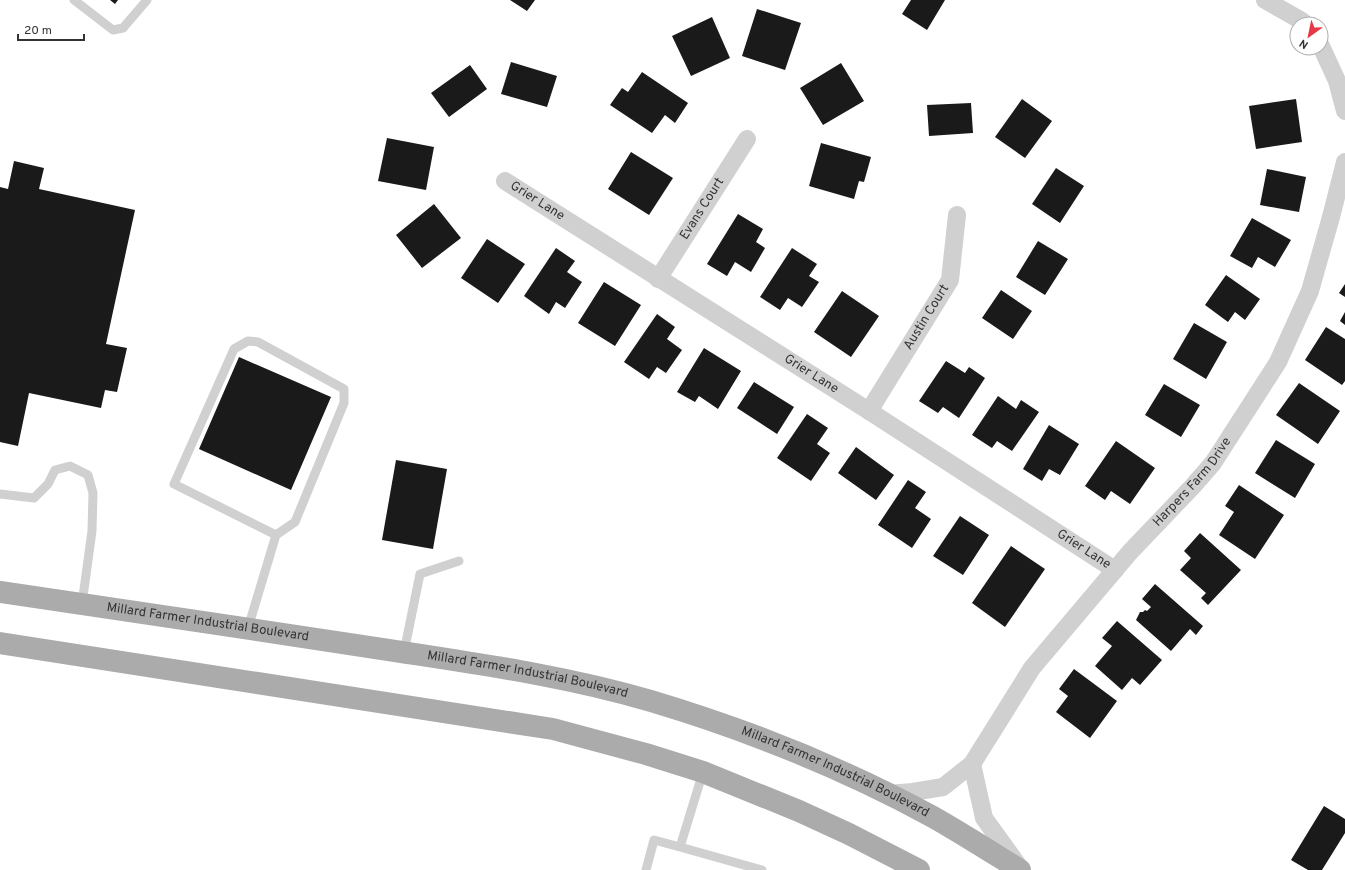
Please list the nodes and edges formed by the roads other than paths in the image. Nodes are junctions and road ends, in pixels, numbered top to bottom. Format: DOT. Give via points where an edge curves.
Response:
graph roads {
  1 [pos="74,0"];
  2 [pos="147,0"];
  3 [pos="1265,0"];
  4 [pos="1293,16"];
  5 [pos="1326,56"];
  6 [pos="1345,111"];
  7 [pos="747,139"];
  8 [pos="1345,162"];
  9 [pos="505,181"];
  10 [pos="957,215"];
  11 [pos="658,279"];
  12 [pos="869,411"];
  13 [pos="0,494"];
  14 [pos="276,535"];
  15 [pos="458,561"];
  16 [pos="1115,570"];
  17 [pos="0,592"];
  18 [pos="82,604"];
  19 [pos="248,628"];
  20 [pos="0,643"];
  21 [pos="404,652"];
  22 [pos="972,764"];
  23 [pos="703,772"];
  24 [pos="888,794"];
  25 [pos="680,847"];
  26 [pos="646,870"];
  27 [pos="762,870"];
  28 [pos="919,870"];
  29 [pos="1021,870"];
  1 -- 2 [label="lane" via="113,30 123,28"];
  3 -- 4 [label="street"];
  5 -- 6 [label="street" via="1337,81"];
  7 -- 11 [label="street, Evans Court"];
  8 -- 16 [label="street, Harpers Farm Drive" via="1310,292 1278,362 1213,463"];
  9 -- 11 [label="street, Grier Lane"];
  10 -- 12 [label="street, Austin Court" via="950,280"];
  11 -- 12 [label="street, Grier Lane"];
  12 -- 16 [label="street, Grier Lane"];
  13 -- 18 [label="lane" via="34,498 48,484 55,470 70,466 88,475 93,493 92,531"];
  14 -- 14 [label="lane" via="174,484 234,349 248,341 258,342 344,388 344,403 295,522"];
  14 -- 19 [label="lane"];
  15 -- 21 [label="lane" via="420,574"];
  16 -- 22 [label="street, Harpers Farm Drive" via="1032,668"];
  17 -- 18 [label="main road, Millard Farmer Industrial Boulevard"];
  18 -- 19 [label="main road, Millard Farmer Industrial Boulevard"];
  19 -- 21 [label="main road, Millard Farmer Industrial Boulevard"];
  20 -- 23 [label="main road" via="553,729"];
  21 -- 24 [label="main road, Millard Farmer Industrial Boulevard" via="524,671 649,700 770,741"];
  22 -- 24 [label="street, Harpers Farm Drive" via="943,787"];
  22 -- 29 [label="street" via="984,818"];
  23 -- 25 [label="lane"];
  23 -- 28 [label="main road" via="799,811"];
  24 -- 29 [label="main road, Millard Farmer Industrial Boulevard"];
  25 -- 26 [label="lane" via="654,840"];
  25 -- 27 [label="lane"];
}
